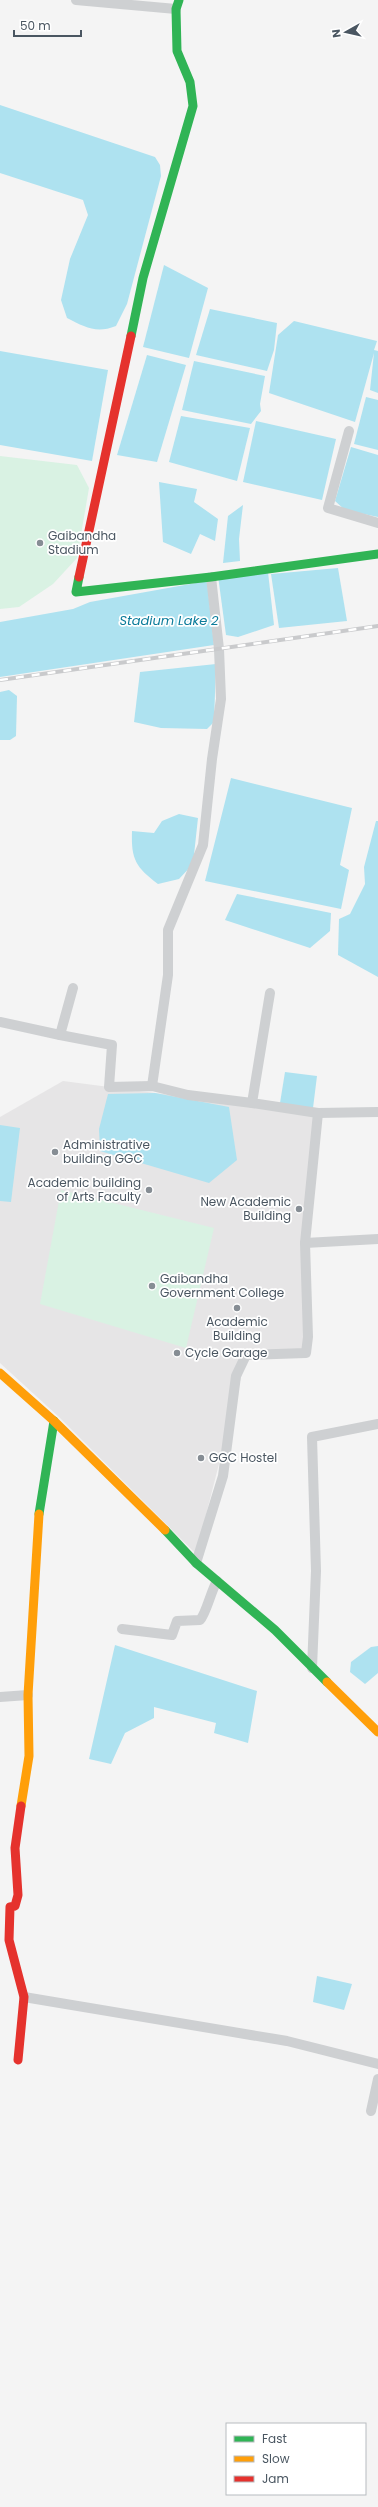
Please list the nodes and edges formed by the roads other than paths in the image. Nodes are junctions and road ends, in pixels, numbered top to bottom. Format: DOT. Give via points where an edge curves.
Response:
graph roads {
  1 [pos="76,0"];
  2 [pos="177,5"];
  3 [pos="349,431"];
  4 [pos="378,523"];
  5 [pos="378,554"];
  6 [pos="211,577"];
  7 [pos="73,988"];
  8 [pos="270,993"];
  9 [pos="0,1022"];
  10 [pos="60,1035"];
  11 [pos="152,1086"];
  12 [pos="252,1103"];
  13 [pos="378,1112"];
  14 [pos="318,1113"];
  15 [pos="378,1239"];
  16 [pos="305,1243"];
  17 [pos="0,1374"];
  18 [pos="54,1421"];
  19 [pos="378,1424"];
  20 [pos="196,1563"];
  21 [pos="217,1581"];
  22 [pos="122,1629"];
  23 [pos="312,1668"];
  24 [pos="28,1695"];
  25 [pos="0,1697"];
  26 [pos="378,1732"];
  27 [pos="24,1996"];
  28 [pos="18,2060"];
  29 [pos="378,2064"];
  30 [pos="378,2079"];
  31 [pos="371,2111"];
  1 -- 2 [label="street"];
  2 -- 6 [label="street" via="177,51 190,82 192,106 143,278 76,592"];
  3 -- 4 [label="street" via="328,508"];
  5 -- 6 [label="street"];
  6 -- 11 [label="street" via="219,649 221,699 212,759 204,845 168,930 168,975"];
  7 -- 10 [label="street"];
  8 -- 12 [label="street"];
  9 -- 10 [label="street"];
  10 -- 11 [label="street" via="112,1045 109,1087"];
  11 -- 12 [label="street" via="188,1095"];
  12 -- 14 [label="street"];
  13 -- 14 [label="street"];
  14 -- 16 [label="street"];
  15 -- 16 [label="street"];
  16 -- 20 [label="street" via="308,1337 306,1352 246,1355 236,1376 223,1476"];
  17 -- 18 [label="street"];
  18 -- 20 [label="street" via="138,1502"];
  18 -- 24 [label="street" via="37,1527"];
  19 -- 23 [label="street" via="312,1437 316,1572"];
  20 -- 21 [label="street"];
  21 -- 22 [label="street" via="200,1620 177,1621 172,1634"];
  21 -- 23 [label="street" via="275,1630"];
  23 -- 26 [label="street"];
  24 -- 25 [label="street"];
  24 -- 27 [label="street" via="29,1756 16,1848 18,1895 15,1906 10,1907 9,1924 9,1940"];
  27 -- 28 [label="street"];
  27 -- 29 [label="street" via="287,2041"];
  30 -- 31 [label="street"];
}
